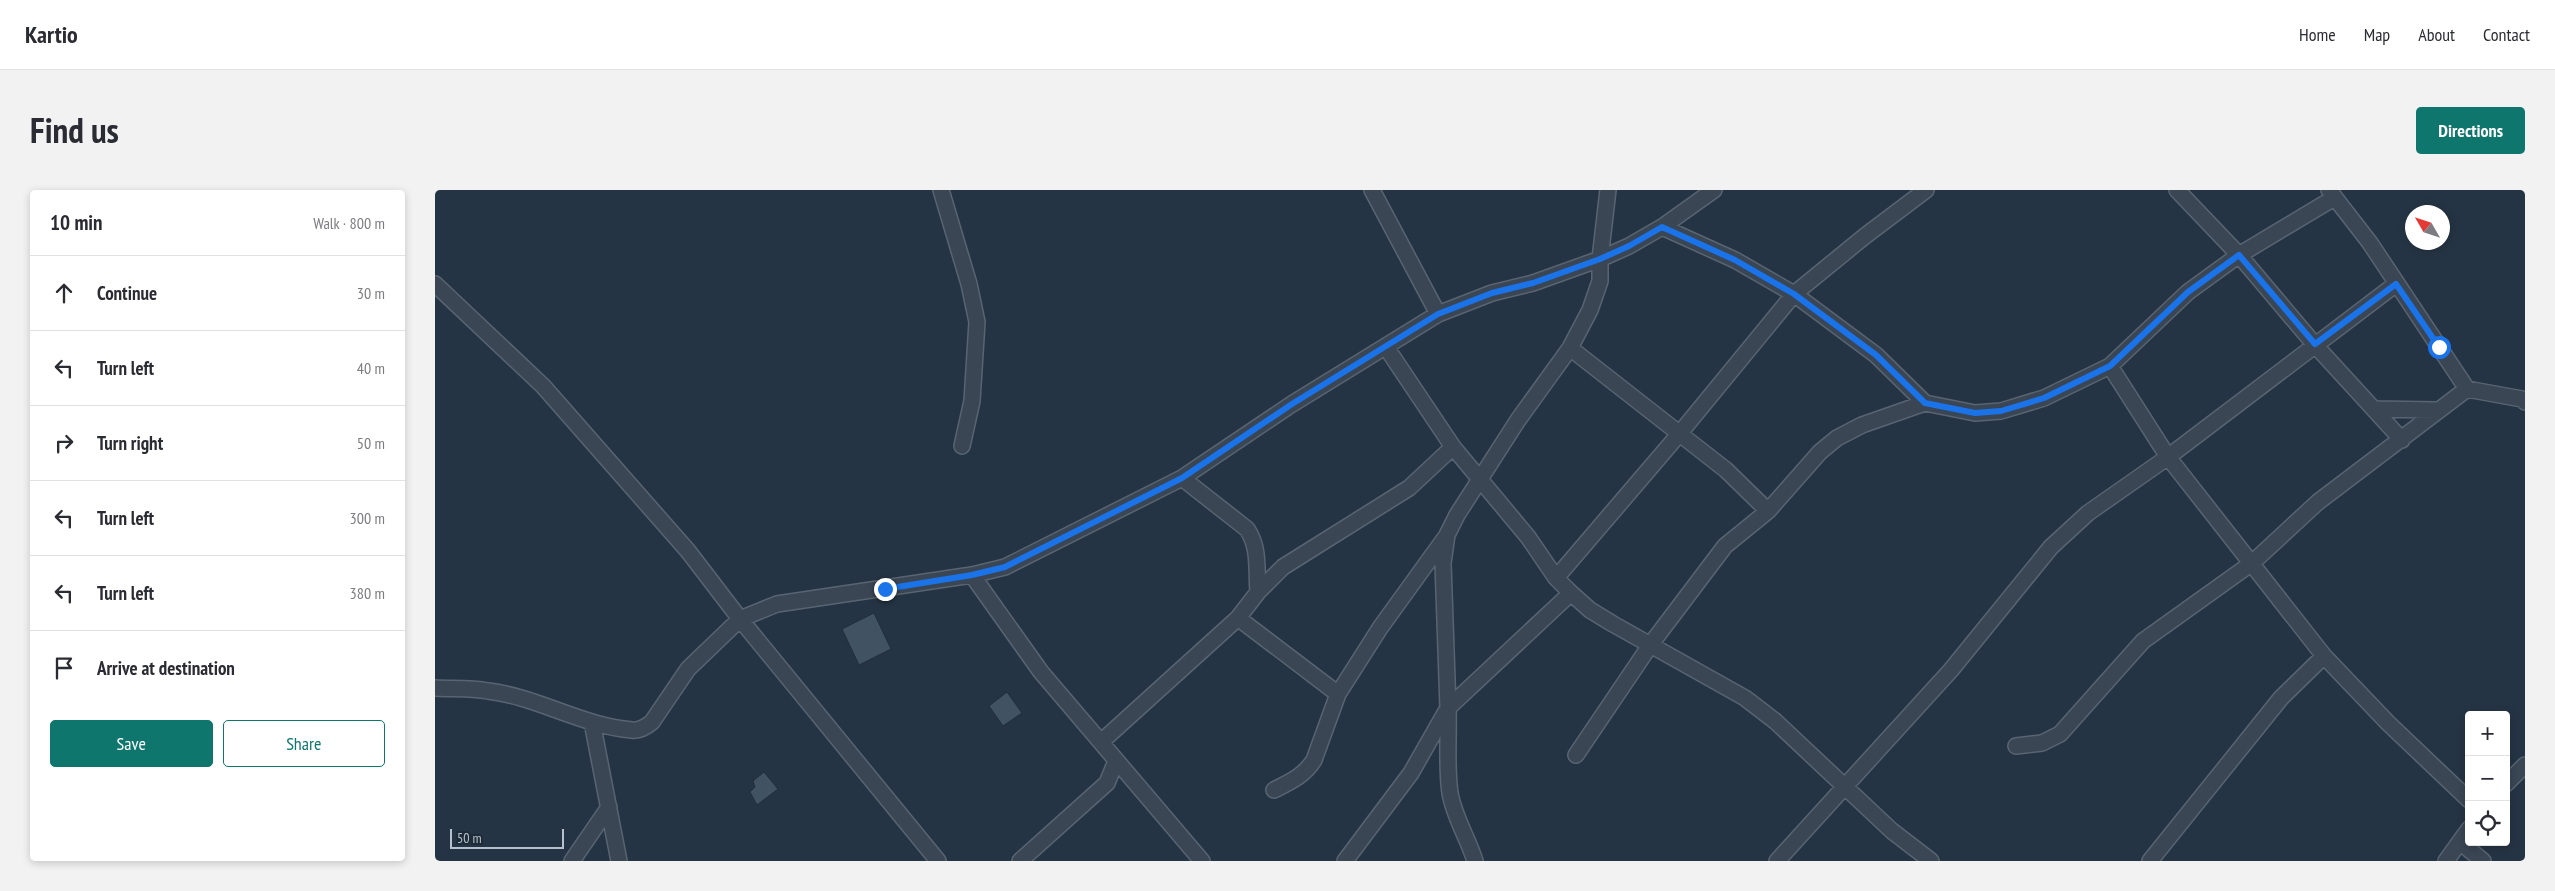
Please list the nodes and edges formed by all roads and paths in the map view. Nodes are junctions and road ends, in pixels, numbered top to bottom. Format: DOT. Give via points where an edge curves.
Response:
graph roads {
  1 [pos="941,190"];
  2 [pos="1371,190"];
  3 [pos="1607,190"];
  4 [pos="1714,190"];
  5 [pos="1926,190"];
  6 [pos="2177,190"];
  7 [pos="2332,194"];
  8 [pos="1662,227"];
  9 [pos="2239,255"];
  10 [pos="1600,259"];
  11 [pos="435,284"];
  12 [pos="2396,284"];
  13 [pos="1794,294"];
  14 [pos="1438,314"];
  15 [pos="2315,344"];
  16 [pos="1386,347"];
  17 [pos="1570,348"];
  18 [pos="2110,366"];
  19 [pos="2467,389"];
  20 [pos="2524,399"];
  21 [pos="1925,403"];
  22 [pos="2375,409"];
  23 [pos="2436,410"];
  24 [pos="1680,433"];
  25 [pos="2402,440"];
  26 [pos="962,446"];
  27 [pos="1453,447"];
  28 [pos="2168,457"];
  29 [pos="1182,478"];
  30 [pos="1481,481"];
  31 [pos="1768,511"];
  32 [pos="1447,535"];
  33 [pos="2252,563"];
  34 [pos="972,575"];
  35 [pos="1556,578"];
  36 [pos="1257,592"];
  37 [pos="1571,593"];
  38 [pos="1237,618"];
  39 [pos="740,619"];
  40 [pos="1651,644"];
  41 [pos="2324,656"];
  42 [pos="435,688"];
  43 [pos="1338,694"];
  44 [pos="1449,708"];
  45 [pos="592,722"];
  46 [pos="1101,742"];
  47 [pos="2016,746"];
  48 [pos="1576,755"];
  49 [pos="1116,761"];
  50 [pos="2525,765"];
  51 [pos="1130,778"];
  52 [pos="2510,780"];
  53 [pos="1107,783"];
  54 [pos="1844,785"];
  55 [pos="1274,790"];
  56 [pos="2465,796"];
  57 [pos="609,807"];
  58 [pos="2465,836"];
  59 [pos="2472,846"];
  60 [pos="1199,860"];
  61 [pos="573,861"];
  62 [pos="619,861"];
  63 [pos="937,861"];
  64 [pos="1020,861"];
  65 [pos="1345,861"];
  66 [pos="1475,861"];
  67 [pos="1777,861"];
  68 [pos="1931,861"];
  69 [pos="2150,861"];
  70 [pos="2446,861"];
  71 [pos="2483,861"];
  1 -- 26 [label="street" via="977,322 972,401"];
  2 -- 14 [label="street"];
  3 -- 10 [label="street"];
  4 -- 8 [label="street"];
  5 -- 13 [label="street"];
  6 -- 9 [label="street"];
  7 -- 9 [label="street"];
  7 -- 12 [label="street"];
  8 -- 10 [label="street"];
  8 -- 13 [label="street" via="1735,260"];
  9 -- 15 [label="street"];
  9 -- 18 [label="street" via="2188,292"];
  10 -- 14 [label="street" via="1533,283 1492,293"];
  10 -- 17 [label="street" via="1600,281 1590,310"];
  11 -- 39 [label="street" via="543,386 688,551"];
  12 -- 15 [label="street"];
  12 -- 19 [label="street"];
  13 -- 21 [label="street" via="1876,355"];
  13 -- 24 [label="street"];
  14 -- 16 [label="street"];
  15 -- 22 [label="street"];
  15 -- 28 [label="street"];
  16 -- 27 [label="street"];
  16 -- 29 [label="street" via="1292,404"];
  17 -- 24 [label="street"];
  17 -- 30 [label="street" via="1517,420"];
  18 -- 21 [label="street" via="2044,398 2001,411 1975,413"];
  18 -- 28 [label="street"];
  19 -- 20 [label="street"];
  19 -- 23 [label="street"];
  21 -- 31 [label="street" via="1862,425 1837,438 1820,452"];
  22 -- 23 [label="street"];
  22 -- 25 [label="street"];
  23 -- 25 [label="street"];
  24 -- 31 [label="street" via="1726,470"];
  24 -- 35 [label="street"];
  25 -- 33 [label="street" via="2318,502"];
  27 -- 30 [label="street"];
  27 -- 36 [label="street" via="1409,488 1301,554"];
  28 -- 33 [label="street"];
  28 -- 54 [label="street" via="2089,513 2051,547 1945,677"];
  29 -- 34 [label="street" via="1005,567"];
  29 -- 36 [label="street" via="1253,537"];
  30 -- 32 [label="street"];
  30 -- 35 [label="street" via="1528,537"];
  31 -- 40 [label="street" via="1725,546"];
  32 -- 43 [label="street" via="1380,628"];
  32 -- 44 [label="street" via="1443,563"];
  33 -- 41 [label="street"];
  33 -- 47 [label="street" via="2143,641 2060,734 2042,743"];
  34 -- 39 [label="street" via="777,604"];
  34 -- 46 [label="street" via="1041,672"];
  35 -- 37 [label="street"];
  36 -- 38 [label="street"];
  37 -- 40 [label="street" via="1590,610"];
  37 -- 44 [label="street"];
  38 -- 43 [label="street"];
  38 -- 46 [label="street"];
  39 -- 45 [label="street" via="688,669 645,728 633,730"];
  39 -- 63 [label="street"];
  40 -- 48 [label="street"];
  40 -- 54 [label="street" via="1745,698"];
  41 -- 56 [label="street"];
  41 -- 69 [label="street" via="2281,698"];
  42 -- 45 [label="street" via="488,691 534,701"];
  43 -- 55 [label="street" via="1314,760 1302,775"];
  44 -- 65 [label="street" via="1411,772"];
  44 -- 66 [label="street" via="1450,793"];
  45 -- 57 [label="street"];
  46 -- 49 [label="street"];
  49 -- 51 [label="street"];
  49 -- 53 [label="street"];
  50 -- 52 [label="street"];
  51 -- 53 [label="street"];
  51 -- 60 [label="street"];
  53 -- 64 [label="street"];
  54 -- 67 [label="street"];
  54 -- 68 [label="street"];
  57 -- 61 [label="street"];
  57 -- 62 [label="street"];
  58 -- 70 [label="street"];
  59 -- 71 [label="street"];
}
